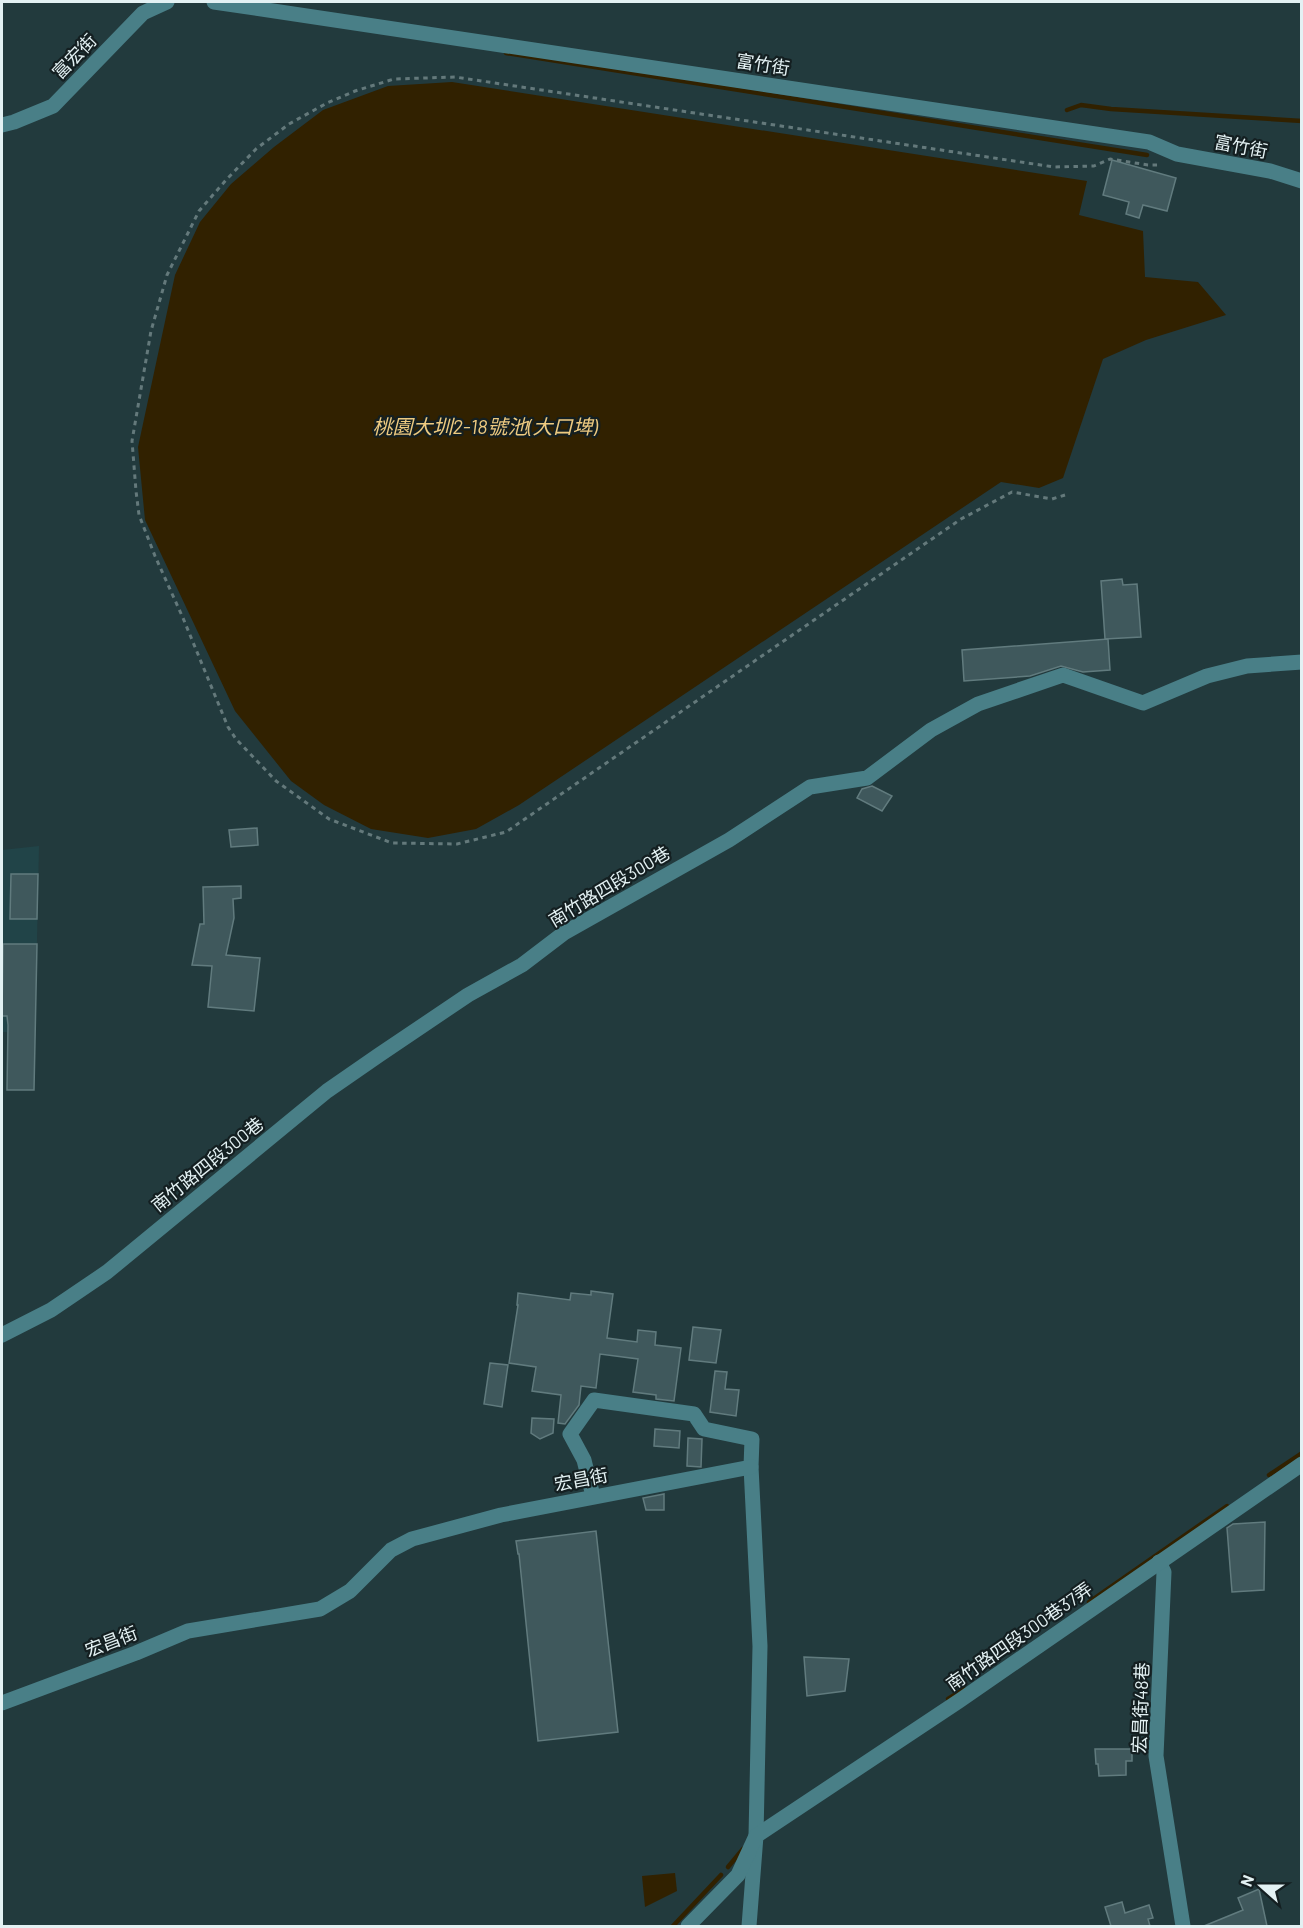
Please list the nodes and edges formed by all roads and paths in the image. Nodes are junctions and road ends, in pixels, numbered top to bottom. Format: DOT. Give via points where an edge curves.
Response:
graph roads {
  1 [pos="167,2"];
  2 [pos="214,2"];
  3 [pos="2,125"];
  4 [pos="1177,154"];
  5 [pos="1302,181"];
  6 [pos="1065,495"];
  7 [pos="1302,662"];
  8 [pos="2,1335"];
  9 [pos="1302,1464"];
  10 [pos="751,1467"];
  11 [pos="593,1496"];
  12 [pos="1159,1562"];
  13 [pos="2,1703"];
  14 [pos="756,1836"];
  15 [pos="688,1926"];
  16 [pos="748,1926"];
  17 [pos="1184,1926"];
  1 -- 3 [label="street, 富宏街" via="143,13 53,106"];
  2 -- 4 [label="street, 富竹街" via="1149,142"];
  4 -- 5 [label="street, 富竹街" via="1270,171"];
  4 -- 6 [label="path" via="1165,164 1110,159 1094,166 1054,167 455,77 394,79 345,95 289,124 256,149 199,211 167,275 151,331 132,441 139,515 228,727 276,782 329,819 392,843 457,844 506,832 961,519 1012,492 1052,499"];
  7 -- 8 [label="street, 南竹路四段300巷" via="1247,666 1207,676 1143,703 1063,675 978,704 931,730 867,778 810,787 729,840 564,933 522,965 468,995 378,1055 107,1272 51,1310"];
  9 -- 12 [label="street, 南竹路四段300巷37弄"];
  10 -- 11 [label="street, 宏昌街"];
  10 -- 11 [label="street" via="752,1439 704,1429 694,1414 594,1400 570,1434 584,1460"];
  10 -- 14 [label="street" via="760,1646"];
  11 -- 13 [label="street, 宏昌街" via="412,1539 391,1550 350,1591 320,1609 188,1631"];
  12 -- 14 [label="street, 南竹路四段300巷37弄"];
  12 -- 17 [label="street, 宏昌街48巷" via="1164,1572 1156,1756"];
  14 -- 15 [label="street" via="738,1875"];
  14 -- 16 [label="street"];
}
